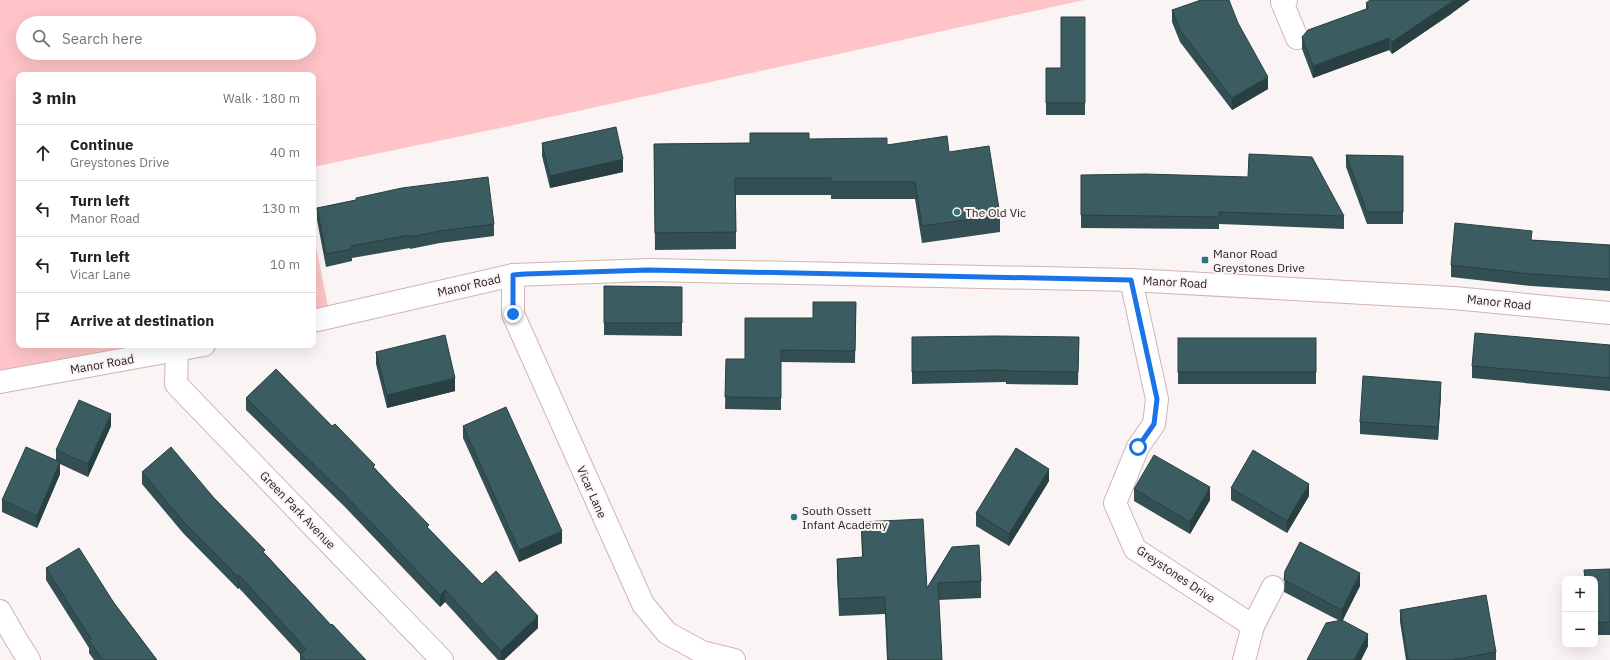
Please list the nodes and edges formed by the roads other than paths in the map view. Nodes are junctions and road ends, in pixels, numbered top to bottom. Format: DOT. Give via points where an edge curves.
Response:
graph roads {
  1 [pos="1286,0"];
  2 [pos="1296,38"];
  3 [pos="513,275"];
  4 [pos="1131,280"];
  5 [pos="1610,313"];
  6 [pos="316,320"];
  7 [pos="190,348"];
  8 [pos="177,351"];
  9 [pos="0,382"];
  10 [pos="1273,587"];
  11 [pos="0,611"];
  12 [pos="1253,626"];
  13 [pos="29,660"];
  14 [pos="442,660"];
  15 [pos="734,660"];
  16 [pos="1244,660"];
  1 -- 2 [label="street" via="1282,2"];
  3 -- 4 [label="street, Manor Road" via="649,270"];
  3 -- 6 [label="street, Manor Road"];
  3 -- 15 [label="street, Vicar Lane" via="513,314 643,604 667,633 702,652"];
  4 -- 5 [label="street, Manor Road" via="1454,298"];
  4 -- 12 [label="street, Greystones Drive" via="1157,399 1154,424 1138,447 1115,503 1135,549"];
  7 -- 8 [label="street, Manor Road"];
  8 -- 9 [label="street, Manor Road"];
  8 -- 14 [label="street, Green Park Avenue" via="176,384"];
  10 -- 12 [label="street"];
  11 -- 13 [label="street"];
  12 -- 16 [label="street"];
}
